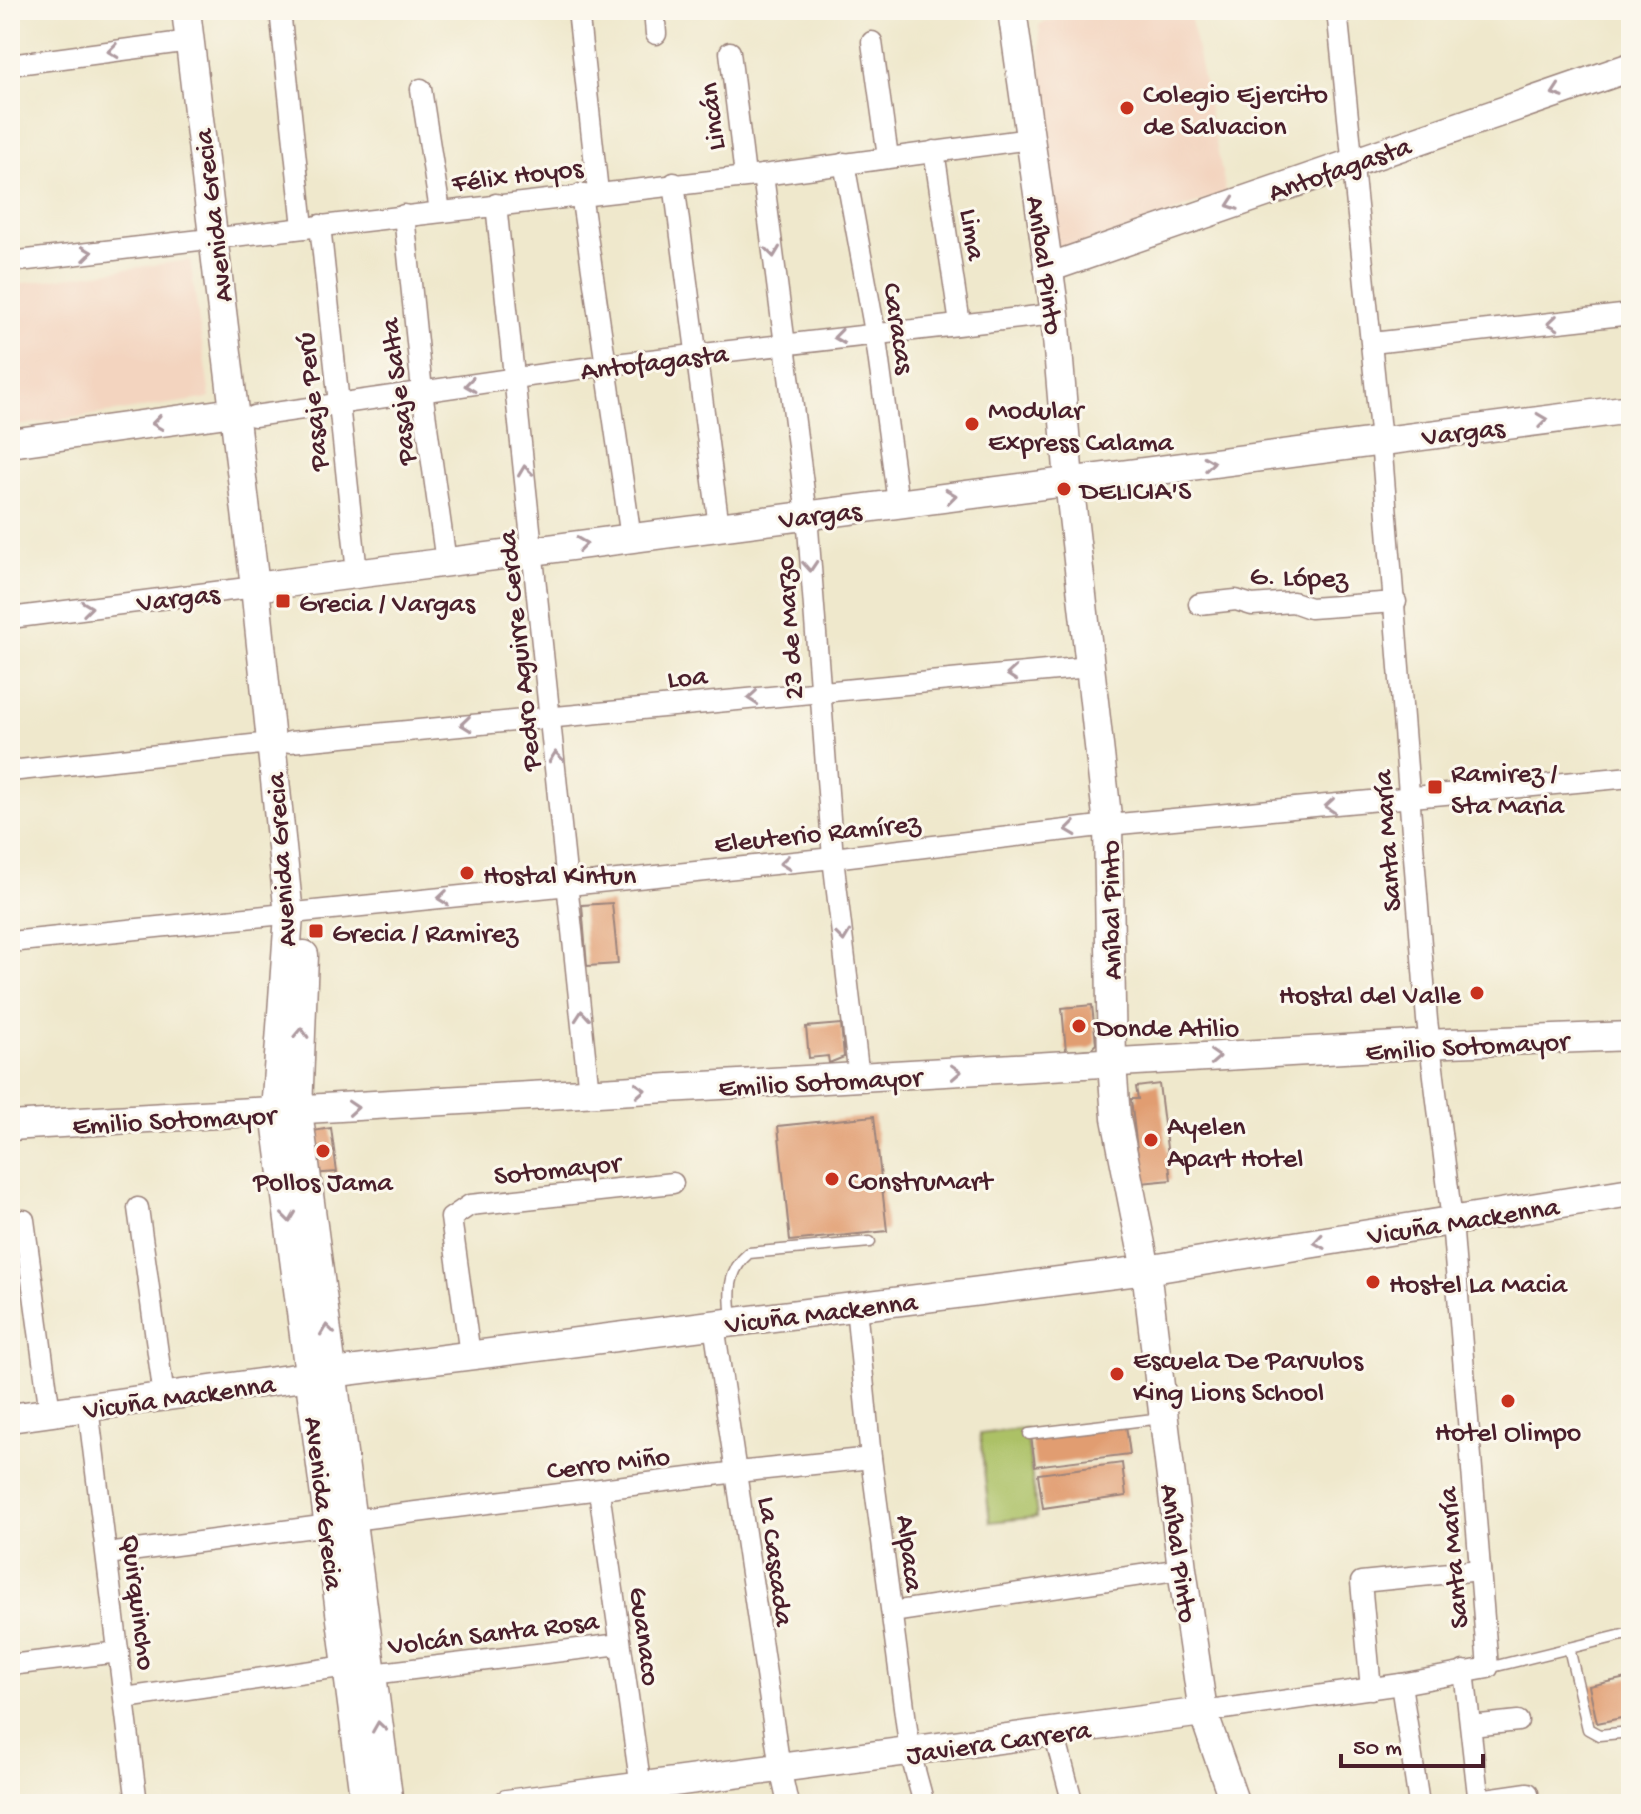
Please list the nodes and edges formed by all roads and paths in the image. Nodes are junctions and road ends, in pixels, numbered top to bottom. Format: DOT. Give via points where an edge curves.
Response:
graph roads {
  1 [pos="186,10"];
  2 [pos="206,10"];
  3 [pos="280,10"];
  4 [pos="578,10"];
  5 [pos="654,10"];
  6 [pos="1012,10"];
  7 [pos="1337,10"];
  8 [pos="656,34"];
  9 [pos="190,41"];
  10 [pos="872,42"];
  11 [pos="730,52"];
  12 [pos="10,65"];
  13 [pos="1631,67"];
  14 [pos="421,89"];
  15 [pos="1030,139"];
  16 [pos="934,151"];
  17 [pos="888,157"];
  18 [pos="1353,162"];
  19 [pos="844,163"];
  20 [pos="754,175"];
  21 [pos="674,183"];
  22 [pos="590,193"];
  23 [pos="496,204"];
  24 [pos="440,211"];
  25 [pos="404,215"];
  26 [pos="312,226"];
  27 [pos="223,237"];
  28 [pos="10,262"];
  29 [pos="1048,268"];
  30 [pos="1055,314"];
  31 [pos="1631,314"];
  32 [pos="960,324"];
  33 [pos="875,332"];
  34 [pos="1372,343"];
  35 [pos="785,345"];
  36 [pos="697,355"];
  37 [pos="606,365"];
  38 [pos="514,379"];
  39 [pos="422,391"];
  40 [pos="338,404"];
  41 [pos="1631,409"];
  42 [pos="244,414"];
  43 [pos="1381,441"];
  44 [pos="10,443"];
  45 [pos="1069,481"];
  46 [pos="898,503"];
  47 [pos="807,515"];
  48 [pos="719,527"];
  49 [pos="631,538"];
  50 [pos="534,551"];
  51 [pos="446,562"];
  52 [pos="357,573"];
  53 [pos="264,586"];
  54 [pos="1396,602"];
  55 [pos="1199,604"];
  56 [pos="10,618"];
  57 [pos="1089,667"];
  58 [pos="819,692"];
  59 [pos="552,715"];
  60 [pos="280,743"];
  61 [pos="10,771"];
  62 [pos="1631,777"];
  63 [pos="1410,799"];
  64 [pos="1108,825"];
  65 [pos="833,858"];
  66 [pos="570,885"];
  67 [pos="297,914"];
  68 [pos="10,942"];
  69 [pos="1631,1036"];
  70 [pos="1430,1045"];
  71 [pos="1112,1063"];
  72 [pos="859,1078"];
  73 [pos="589,1093"];
  74 [pos="286,1112"];
  75 [pos="10,1126"];
  76 [pos="673,1183"];
  77 [pos="1631,1192"];
  78 [pos="138,1208"];
  79 [pos="24,1220"];
  80 [pos="1452,1221"];
  81 [pos="870,1242"];
  82 [pos="1146,1270"];
  83 [pos="856,1307"];
  84 [pos="723,1324"];
  85 [pos="470,1355"];
  86 [pos="321,1375"];
  87 [pos="164,1397"];
  88 [pos="88,1407"];
  89 [pos="50,1413"];
  90 [pos="10,1418"];
  91 [pos="1163,1418"];
  92 [pos="1029,1434"];
  93 [pos="871,1458"];
  94 [pos="737,1472"];
  95 [pos="599,1491"];
  96 [pos="340,1523"];
  97 [pos="107,1554"];
  98 [pos="1182,1569"];
  99 [pos="1480,1570"];
  100 [pos="892,1612"];
  101 [pos="1631,1633"];
  102 [pos="620,1644"];
  103 [pos="1569,1648"];
  104 [pos="119,1652"];
  105 [pos="10,1665"];
  106 [pos="1488,1668"];
  107 [pos="360,1670"];
  108 [pos="1464,1671"];
  109 [pos="1401,1684"];
  110 [pos="1371,1689"];
  111 [pos="125,1698"];
  112 [pos="1203,1712"];
  113 [pos="1518,1721"];
  114 [pos="1471,1726"];
  115 [pos="1631,1732"];
  116 [pos="1054,1733"];
  117 [pos="910,1752"];
  118 [pos="780,1768"];
  119 [pos="641,1788"];
  120 [pos="1528,1793"];
  121 [pos="1479,1802"];
  122 [pos="130,1804"];
  123 [pos="137,1804"];
  124 [pos="365,1804"];
  125 [pos="389,1804"];
  126 [pos="507,1804"];
  127 [pos="788,1804"];
  128 [pos="924,1804"];
  129 [pos="1073,1804"];
  130 [pos="1235,1804"];
  131 [pos="1419,1804"];
  1 -- 9 [label="street, Avenida Grecia"];
  2 -- 27 [label="street, Avenida Grecia"];
  3 -- 26 [label="street, Pasaje Perú"];
  4 -- 22 [label="street"];
  5 -- 8 [label="street"];
  6 -- 15 [label="street, Aníbal Pinto"];
  7 -- 18 [label="street, Santa María"];
  9 -- 12 [label="street, one-way"];
  9 -- 27 [label="street, Avenida Grecia"];
  10 -- 17 [label="street"];
  11 -- 20 [label="street, Lincán"];
  13 -- 18 [label="street, Antofagasta, one-way"];
  14 -- 24 [label="street"];
  15 -- 16 [label="street, Félix Hoyos"];
  15 -- 29 [label="street, Aníbal Pinto"];
  16 -- 17 [label="street, Félix Hoyos"];
  16 -- 32 [label="street, Lima"];
  17 -- 19 [label="street, Félix Hoyos"];
  18 -- 29 [label="street, Antofagasta, one-way"];
  18 -- 34 [label="street, Santa María"];
  19 -- 20 [label="street, Félix Hoyos"];
  19 -- 33 [label="street, Caracas"];
  20 -- 21 [label="street, Félix Hoyos"];
  20 -- 35 [label="street, 23 de Marzo, one-way"];
  21 -- 22 [label="street, Félix Hoyos"];
  21 -- 36 [label="street"];
  22 -- 23 [label="street, Félix Hoyos"];
  22 -- 37 [label="street"];
  23 -- 24 [label="street, Félix Hoyos"];
  23 -- 38 [label="street, Pedro Aguirre Cerda"];
  24 -- 25 [label="street, Félix Hoyos"];
  25 -- 26 [label="street, Félix Hoyos"];
  25 -- 39 [label="street, Pasaje Salta"];
  26 -- 27 [label="street, Félix Hoyos"];
  26 -- 40 [label="street, Pasaje Perú"];
  28 -- 27 [label="street, Félix Hoyos, one-way"];
  27 -- 42 [label="street, Avenida Grecia"];
  29 -- 30 [label="street, Aníbal Pinto"];
  30 -- 32 [label="street, Antofagasta"];
  30 -- 45 [label="street, Aníbal Pinto"];
  31 -- 34 [label="street, one-way"];
  32 -- 33 [label="street, Antofagasta"];
  33 -- 35 [label="street, Antofagasta, one-way"];
  33 -- 46 [label="street, Caracas"];
  34 -- 43 [label="street, Santa María"];
  35 -- 36 [label="street, Antofagasta"];
  35 -- 47 [label="street, 23 de Marzo"];
  36 -- 37 [label="street, Antofagasta"];
  36 -- 48 [label="street"];
  37 -- 38 [label="street, Antofagasta"];
  37 -- 49 [label="street"];
  38 -- 39 [label="street, Antofagasta, one-way"];
  50 -- 38 [label="street, Pedro Aguirre Cerda, one-way"];
  39 -- 40 [label="street, Antofagasta"];
  39 -- 51 [label="street, Pasaje Salta"];
  40 -- 42 [label="street, Antofagasta"];
  40 -- 52 [label="street, Pasaje Perú"];
  43 -- 41 [label="street, Vargas, one-way"];
  42 -- 44 [label="street, Antofagasta, one-way"];
  42 -- 53 [label="street, Avenida Grecia"];
  45 -- 43 [label="street, Vargas, one-way"];
  43 -- 54 [label="street, Santa María"];
  46 -- 45 [label="street, Vargas, one-way"];
  45 -- 57 [label="street, Aníbal Pinto"];
  46 -- 47 [label="street, Vargas"];
  47 -- 48 [label="street, Vargas"];
  47 -- 58 [label="street, 23 de Marzo, one-way"];
  48 -- 49 [label="street, Vargas"];
  50 -- 49 [label="street, Vargas, one-way"];
  50 -- 51 [label="street, Vargas"];
  50 -- 59 [label="street, Pedro Aguirre Cerda"];
  51 -- 52 [label="street, Vargas"];
  52 -- 53 [label="street, Vargas"];
  56 -- 53 [label="street, Vargas, one-way"];
  53 -- 60 [label="street, Avenida Grecia"];
  54 -- 55 [label="street, G. López" via="1310,608 1293,602"];
  54 -- 63 [label="street, Santa María"];
  57 -- 58 [label="street, Loa, one-way"];
  57 -- 64 [label="street, Aníbal Pinto"];
  58 -- 59 [label="street, Loa, one-way"];
  58 -- 65 [label="street, 23 de Marzo"];
  59 -- 60 [label="street, Loa, one-way"];
  66 -- 59 [label="street, Pedro Aguirre Cerda, one-way"];
  60 -- 61 [label="street, Loa"];
  60 -- 67 [label="street, Avenida Grecia"];
  62 -- 63 [label="street, Eleuterio Ramírez"];
  63 -- 64 [label="street, Eleuterio Ramírez, one-way"];
  63 -- 70 [label="street, Santa María"];
  64 -- 65 [label="street, Eleuterio Ramírez, one-way"];
  64 -- 71 [label="street, Aníbal Pinto"];
  65 -- 66 [label="street, Eleuterio Ramírez, one-way"];
  65 -- 72 [label="street, 23 de Marzo, one-way"];
  66 -- 67 [label="street, Eleuterio Ramírez, one-way"];
  73 -- 66 [label="street, Pedro Aguirre Cerda, one-way"];
  67 -- 68 [label="street, Eleuterio Ramírez"];
  67 -- 74 [label="street, Avenida Grecia"];
  69 -- 70 [label="street, Emilio Sotomayor"];
  71 -- 70 [label="street, Emilio Sotomayor, one-way"];
  70 -- 80 [label="street, Santa María"];
  72 -- 71 [label="street, Emilio Sotomayor, one-way"];
  71 -- 82 [label="street, Aníbal Pinto" via="1116,1118"];
  73 -- 72 [label="street, Emilio Sotomayor, one-way"];
  74 -- 73 [label="street, Emilio Sotomayor, one-way"];
  74 -- 75 [label="street, Emilio Sotomayor"];
  74 -- 86 [label="street, Avenida Grecia"];
  76 -- 85 [label="street, Sotomayor" via="470,1205 451,1218"];
  77 -- 80 [label="street, Vicuña Mackenna"];
  78 -- 87 [label="street"];
  79 -- 89 [label="street"];
  80 -- 82 [label="street, Vicuña Mackenna, one-way"];
  80 -- 99 [label="street, Santa María"];
  81 -- 84 [label="lane" via="749,1253 736,1266"];
  82 -- 83 [label="street, Vicuña Mackenna"];
  82 -- 91 [label="street, Aníbal Pinto"];
  83 -- 84 [label="street, Vicuña Mackenna"];
  83 -- 93 [label="street, Alpaca"];
  84 -- 85 [label="street, Vicuña Mackenna"];
  84 -- 94 [label="street, La Cascada"];
  85 -- 86 [label="street, Vicuña Mackenna"];
  86 -- 87 [label="street, Vicuña Mackenna"];
  86 -- 96 [label="street, Avenida Grecia"];
  87 -- 88 [label="street, Vicuña Mackenna"];
  88 -- 89 [label="street, Vicuña Mackenna"];
  88 -- 97 [label="street, Quirquincho"];
  89 -- 90 [label="street, Vicuña Mackenna"];
  91 -- 92 [label="lane"];
  91 -- 98 [label="street, Aníbal Pinto"];
  93 -- 94 [label="street, Cerro Miño"];
  93 -- 100 [label="street, Alpaca"];
  94 -- 95 [label="street, Cerro Miño"];
  94 -- 118 [label="street, La Cascada"];
  95 -- 96 [label="street, Cerro Miño"];
  95 -- 102 [label="street, Guanaco"];
  96 -- 97 [label="street, Cerro Miño"];
  96 -- 107 [label="street, Avenida Grecia"];
  97 -- 104 [label="street, Quirquincho"];
  98 -- 100 [label="street"];
  98 -- 112 [label="street, Aníbal Pinto"];
  99 -- 106 [label="street, Santa María"];
  99 -- 110 [label="street" via="1361,1582"];
  100 -- 117 [label="street, Alpaca"];
  101 -- 103 [label="lane"];
  102 -- 107 [label="street, Volcán Santa Rosa"];
  102 -- 119 [label="street, Guanaco"];
  103 -- 106 [label="lane"];
  103 -- 115 [label="lane" via="1588,1729 1608,1735"];
  104 -- 105 [label="street"];
  104 -- 111 [label="street, Quirquincho"];
  106 -- 108 [label="street, Javiera Carrera"];
  107 -- 111 [label="street, Volcán Santa Rosa"];
  107 -- 124 [label="street, Avenida Grecia"];
  125 -- 107 [label="street, Avenida Grecia, one-way"];
  108 -- 109 [label="street, Javiera Carrera"];
  108 -- 114 [label="street"];
  109 -- 110 [label="street, Javiera Carrera"];
  109 -- 131 [label="street"];
  110 -- 112 [label="street, Javiera Carrera"];
  111 -- 123 [label="street, Quirquincho"];
  112 -- 116 [label="street, Javiera Carrera"];
  112 -- 130 [label="street, Aníbal Pinto"];
  113 -- 114 [label="street"];
  114 -- 121 [label="street"];
  116 -- 117 [label="street, Javiera Carrera"];
  116 -- 129 [label="street"];
  117 -- 118 [label="street, Javiera Carrera"];
  117 -- 128 [label="street, Alpaca"];
  118 -- 119 [label="street, Javiera Carrera"];
  118 -- 127 [label="street, La Cascada"];
  119 -- 126 [label="street, Javiera Carrera"];
  120 -- 121 [label="street"];
  122 -- 123 [label="street"];
}
